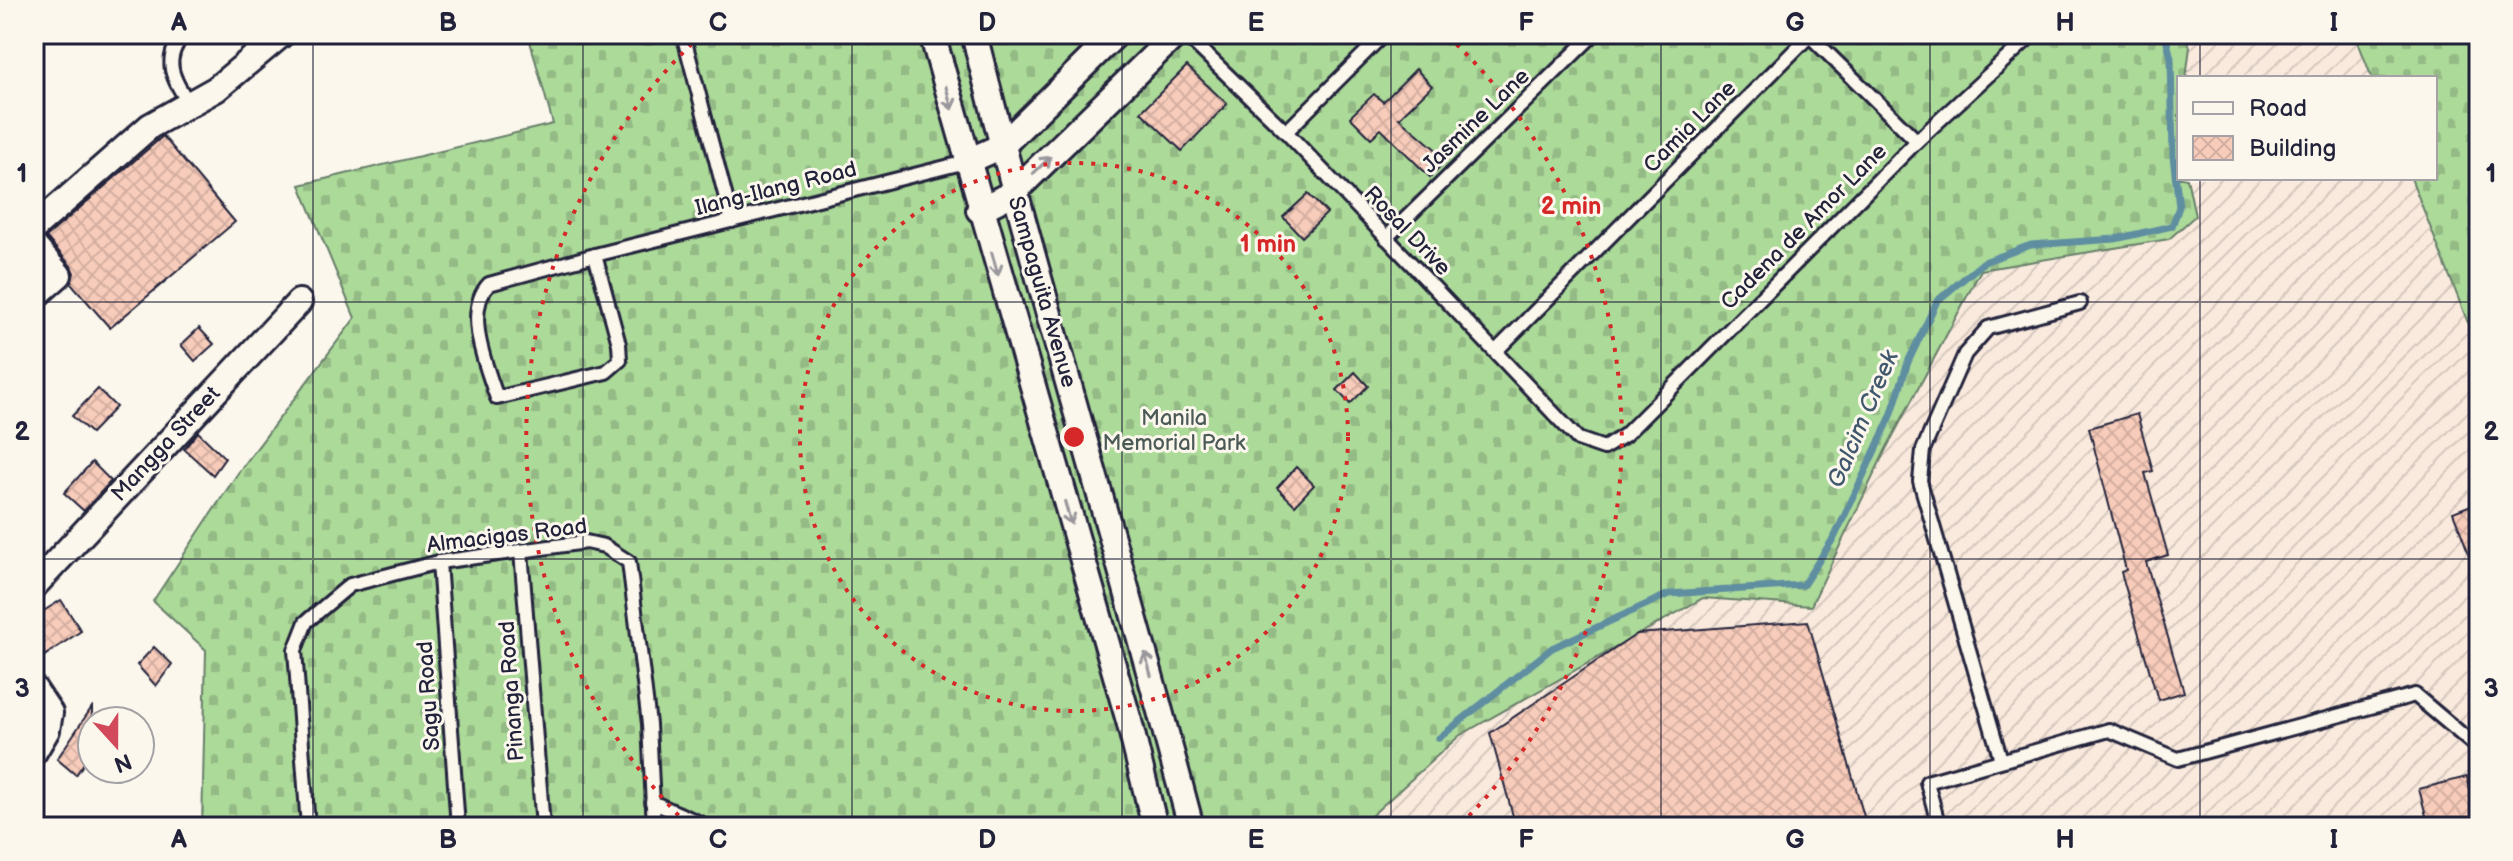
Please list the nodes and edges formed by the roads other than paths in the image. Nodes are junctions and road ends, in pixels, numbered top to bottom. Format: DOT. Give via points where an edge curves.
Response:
graph roads {
  1 [pos="184,34"];
  2 [pos="282,34"];
  3 [pos="683,34"];
  4 [pos="932,34"];
  5 [pos="974,34"];
  6 [pos="1116,34"];
  7 [pos="1176,34"];
  8 [pos="1185,34"];
  9 [pos="1384,34"];
  10 [pos="1594,34"];
  11 [pos="2033,34"];
  12 [pos="1810,35"];
  13 [pos="190,105"];
  14 [pos="1286,132"];
  15 [pos="1917,141"];
  16 [pos="1002,146"];
  17 [pos="966,162"];
  18 [pos="1013,193"];
  19 [pos="979,210"];
  20 [pos="732,221"];
  21 [pos="34,228"];
  22 [pos="1386,238"];
  23 [pos="34,246"];
  24 [pos="595,255"];
  25 [pos="34,297"];
  26 [pos="299,302"];
  27 [pos="2080,303"];
  28 [pos="1496,351"];
  29 [pos="1604,448"];
  30 [pos="521,551"];
  31 [pos="439,562"];
  32 [pos="34,586"];
  33 [pos="34,689"];
  34 [pos="1161,713"];
  35 [pos="1129,721"];
  36 [pos="2479,749"];
  37 [pos="34,752"];
  38 [pos="2001,760"];
  39 [pos="652,802"];
  40 [pos="308,827"];
  41 [pos="458,827"];
  42 [pos="543,827"];
  43 [pos="654,827"];
  44 [pos="709,827"];
  45 [pos="1155,827"];
  46 [pos="1191,827"];
  47 [pos="1939,827"];
  1 -- 13 [label="lane" via="169,63"];
  2 -- 13 [label="street"];
  3 -- 20 [label="lane"];
  4 -- 17 [label="street, Sampaguita Avenue, one-way"];
  5 -- 16 [label="street, Sampaguita Avenue"];
  6 -- 16 [label="street"];
  18 -- 7 [label="street, one-way"];
  8 -- 14 [label="lane, Rosal Drive"];
  9 -- 14 [label="lane"];
  10 -- 22 [label="lane, Jasmine Lane"];
  11 -- 15 [label="lane, Cadena de Amor Lane"];
  12 -- 15 [label="lane"];
  12 -- 28 [label="lane, Camia Lane"];
  13 -- 21 [label="street" via="150,126"];
  14 -- 22 [label="lane, Rosal Drive"];
  15 -- 29 [label="lane, Cadena de Amor Lane" via="1625,435"];
  16 -- 17 [label="street"];
  16 -- 18 [label="street, Sampaguita Avenue"];
  17 -- 19 [label="street, Sampaguita Avenue"];
  17 -- 20 [label="lane, Ilang-Ilang Road"];
  18 -- 19 [label="street"];
  34 -- 18 [label="street, Sampaguita Avenue, one-way"];
  19 -- 35 [label="street, Sampaguita Avenue, one-way"];
  20 -- 24 [label="lane, Ilang-Ilang Road"];
  22 -- 28 [label="lane, Rosal Drive"];
  23 -- 25 [label="street" via="59,275"];
  24 -- 24 [label="lane, Ilang-Ilang Road" via="489,284 478,296 485,362 497,398 606,372 620,360"];
  26 -- 32 [label="street, Mangga Street"];
  27 -- 38 [label="lane" via="1988,328 1965,354 1923,450 1920,481"];
  28 -- 29 [label="lane, Rosal Drive" via="1578,439"];
  30 -- 31 [label="lane, Almacigas Road"];
  30 -- 39 [label="lane, Almacigas Road" via="586,542 629,562 649,724"];
  30 -- 42 [label="lane, Pinanga Road"];
  31 -- 40 [label="lane, Almacigas Road" via="350,585 306,622 295,650"];
  31 -- 41 [label="lane, Sagu Road"];
  33 -- 37 [label="street" via="50,713"];
  34 -- 35 [label="street"];
  34 -- 46 [label="street, Sampaguita Avenue"];
  35 -- 45 [label="street, Sampaguita Avenue"];
  36 -- 38 [label="lane" via="2415,695 2178,759 2109,730"];
  38 -- 47 [label="lane" via="1927,782"];
  39 -- 43 [label="lane"];
  39 -- 44 [label="lane"];
}
